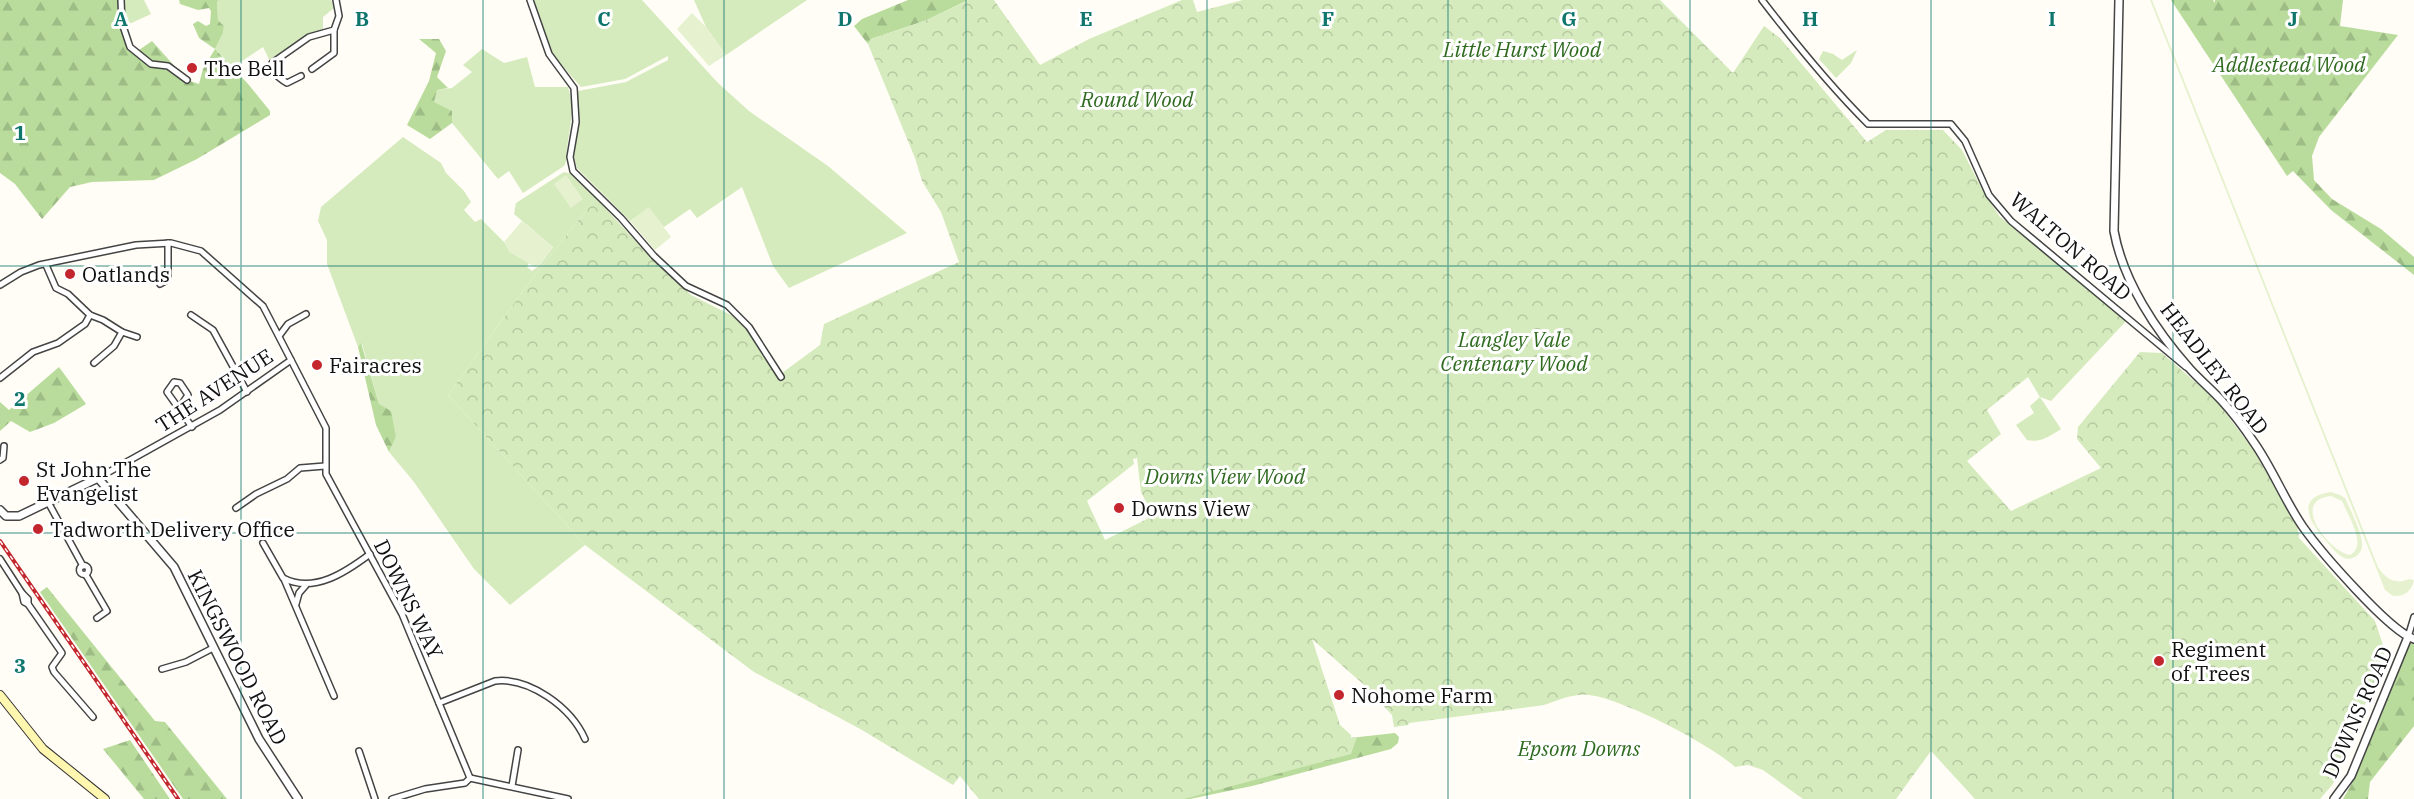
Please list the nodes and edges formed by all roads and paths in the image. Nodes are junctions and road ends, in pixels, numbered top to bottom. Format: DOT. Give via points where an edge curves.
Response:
graph roads {
  1 [pos="121,0"];
  2 [pos="336,0"];
  3 [pos="531,0"];
  4 [pos="1762,0"];
  5 [pos="2120,0"];
  6 [pos="334,30"];
  7 [pos="312,69"];
  8 [pos="301,76"];
  9 [pos="187,80"];
  10 [pos="168,243"];
  11 [pos="46,264"];
  12 [pos="160,284"];
  13 [pos="0,285"];
  14 [pos="306,314"];
  15 [pos="90,315"];
  16 [pos="191,315"];
  17 [pos="122,332"];
  18 [pos="279,336"];
  19 [pos="136,337"];
  20 [pos="291,360"];
  21 [pos="94,363"];
  22 [pos="2190,369"];
  23 [pos="781,377"];
  24 [pos="0,378"];
  25 [pos="247,392"];
  26 [pos="180,407"];
  27 [pos="192,427"];
  28 [pos="4,446"];
  29 [pos="0,460"];
  30 [pos="325,466"];
  31 [pos="98,478"];
  32 [pos="48,502"];
  33 [pos="236,508"];
  34 [pos="0,510"];
  35 [pos="262,543"];
  36 [pos="370,554"];
  37 [pos="0,559"];
  38 [pos="283,578"];
  39 [pos="306,585"];
  40 [pos="296,604"];
  41 [pos="2414,617"];
  42 [pos="97,618"];
  43 [pos="2411,638"];
  44 [pos="213,648"];
  45 [pos="162,670"];
  46 [pos="0,695"];
  47 [pos="334,696"];
  48 [pos="439,703"];
  49 [pos="93,717"];
  50 [pos="585,739"];
  51 [pos="518,750"];
  52 [pos="359,752"];
  53 [pos="470,778"];
  54 [pos="512,786"];
  55 [pos="105,799"];
  56 [pos="298,799"];
  57 [pos="375,799"];
  58 [pos="392,799"];
  59 [pos="568,799"];
  60 [pos="2334,799"];
  1 -- 9 [label="street" via="122,23 130,47 152,64 168,66"];
  2 -- 6 [label="street" via="339,16"];
  3 -- 23 [label="street" via="549,54 574,88 576,122 570,157 573,171 686,286 727,305 749,327"];
  4 -- 22 [label="street, WALTON ROAD" via="1841,98 1868,124 1951,124 1965,141 1989,195 2011,221"];
  5 -- 22 [label="street, HEADLEY ROAD" via="2114,211 2117,251 2148,311"];
  6 -- 7 [label="street" via="334,53"];
  6 -- 8 [label="street" via="309,38 272,63 287,83"];
  10 -- 11 [label="street, THE AVENUE" via="136,245"];
  10 -- 12 [label="street" via="168,275"];
  10 -- 18 [label="street, THE AVENUE" via="201,251 263,306"];
  11 -- 13 [label="street, THE AVENUE" via="21,272"];
  11 -- 15 [label="street" via="56,288"];
  14 -- 18 [label="street" via="288,324"];
  15 -- 17 [label="street"];
  15 -- 24 [label="street" via="85,324 58,343 33,352"];
  16 -- 25 [label="street" via="213,330"];
  17 -- 19 [label="street"];
  17 -- 21 [label="street"];
  18 -- 20 [label="street, THE AVENUE"];
  20 -- 25 [label="street, THE AVENUE"];
  20 -- 30 [label="street, DOWNS WAY" via="326,428"];
  22 -- 43 [label="street, HEADLEY ROAD" via="2223,401 2256,445 2303,527 2384,618"];
  25 -- 27 [label="street, THE AVENUE"];
  26 -- 26 [label="street" via="167,392 174,382 188,395"];
  26 -- 27 [label="street"];
  27 -- 31 [label="street, THE AVENUE"];
  28 -- 29 [label="street"];
  30 -- 33 [label="street" via="300,468"];
  30 -- 36 [label="street, DOWNS WAY"];
  31 -- 32 [label="street, THE AVENUE"];
  31 -- 44 [label="street, KINGSWOOD ROAD" via="174,567"];
  32 -- 34 [label="street, THE AVENUE" via="12,517"];
  32 -- 42 [label="street" via="82,566 88,569 86,574 107,611"];
  35 -- 38 [label="street"];
  36 -- 39 [label="street" via="341,574"];
  36 -- 48 [label="street, DOWNS WAY" via="402,614"];
  37 -- 49 [label="street" via="62,653 52,667 54,672"];
  38 -- 39 [label="street"];
  38 -- 40 [label="street"];
  39 -- 40 [label="street"];
  40 -- 47 [label="street"];
  41 -- 43 [label="street"];
  43 -- 60 [label="street, DOWNS ROAD" via="2351,776"];
  44 -- 45 [label="street"];
  44 -- 56 [label="street, KINGSWOOD ROAD" via="259,739"];
  46 -- 55 [label="main road" via="44,749"];
  48 -- 50 [label="street" via="495,681 523,683 553,701 576,723"];
  48 -- 53 [label="street, DOWNS WAY"];
  51 -- 54 [label="street"];
  52 -- 57 [label="street"];
  53 -- 54 [label="street"];
  53 -- 58 [label="street" via="465,783"];
  54 -- 59 [label="street"];
}
